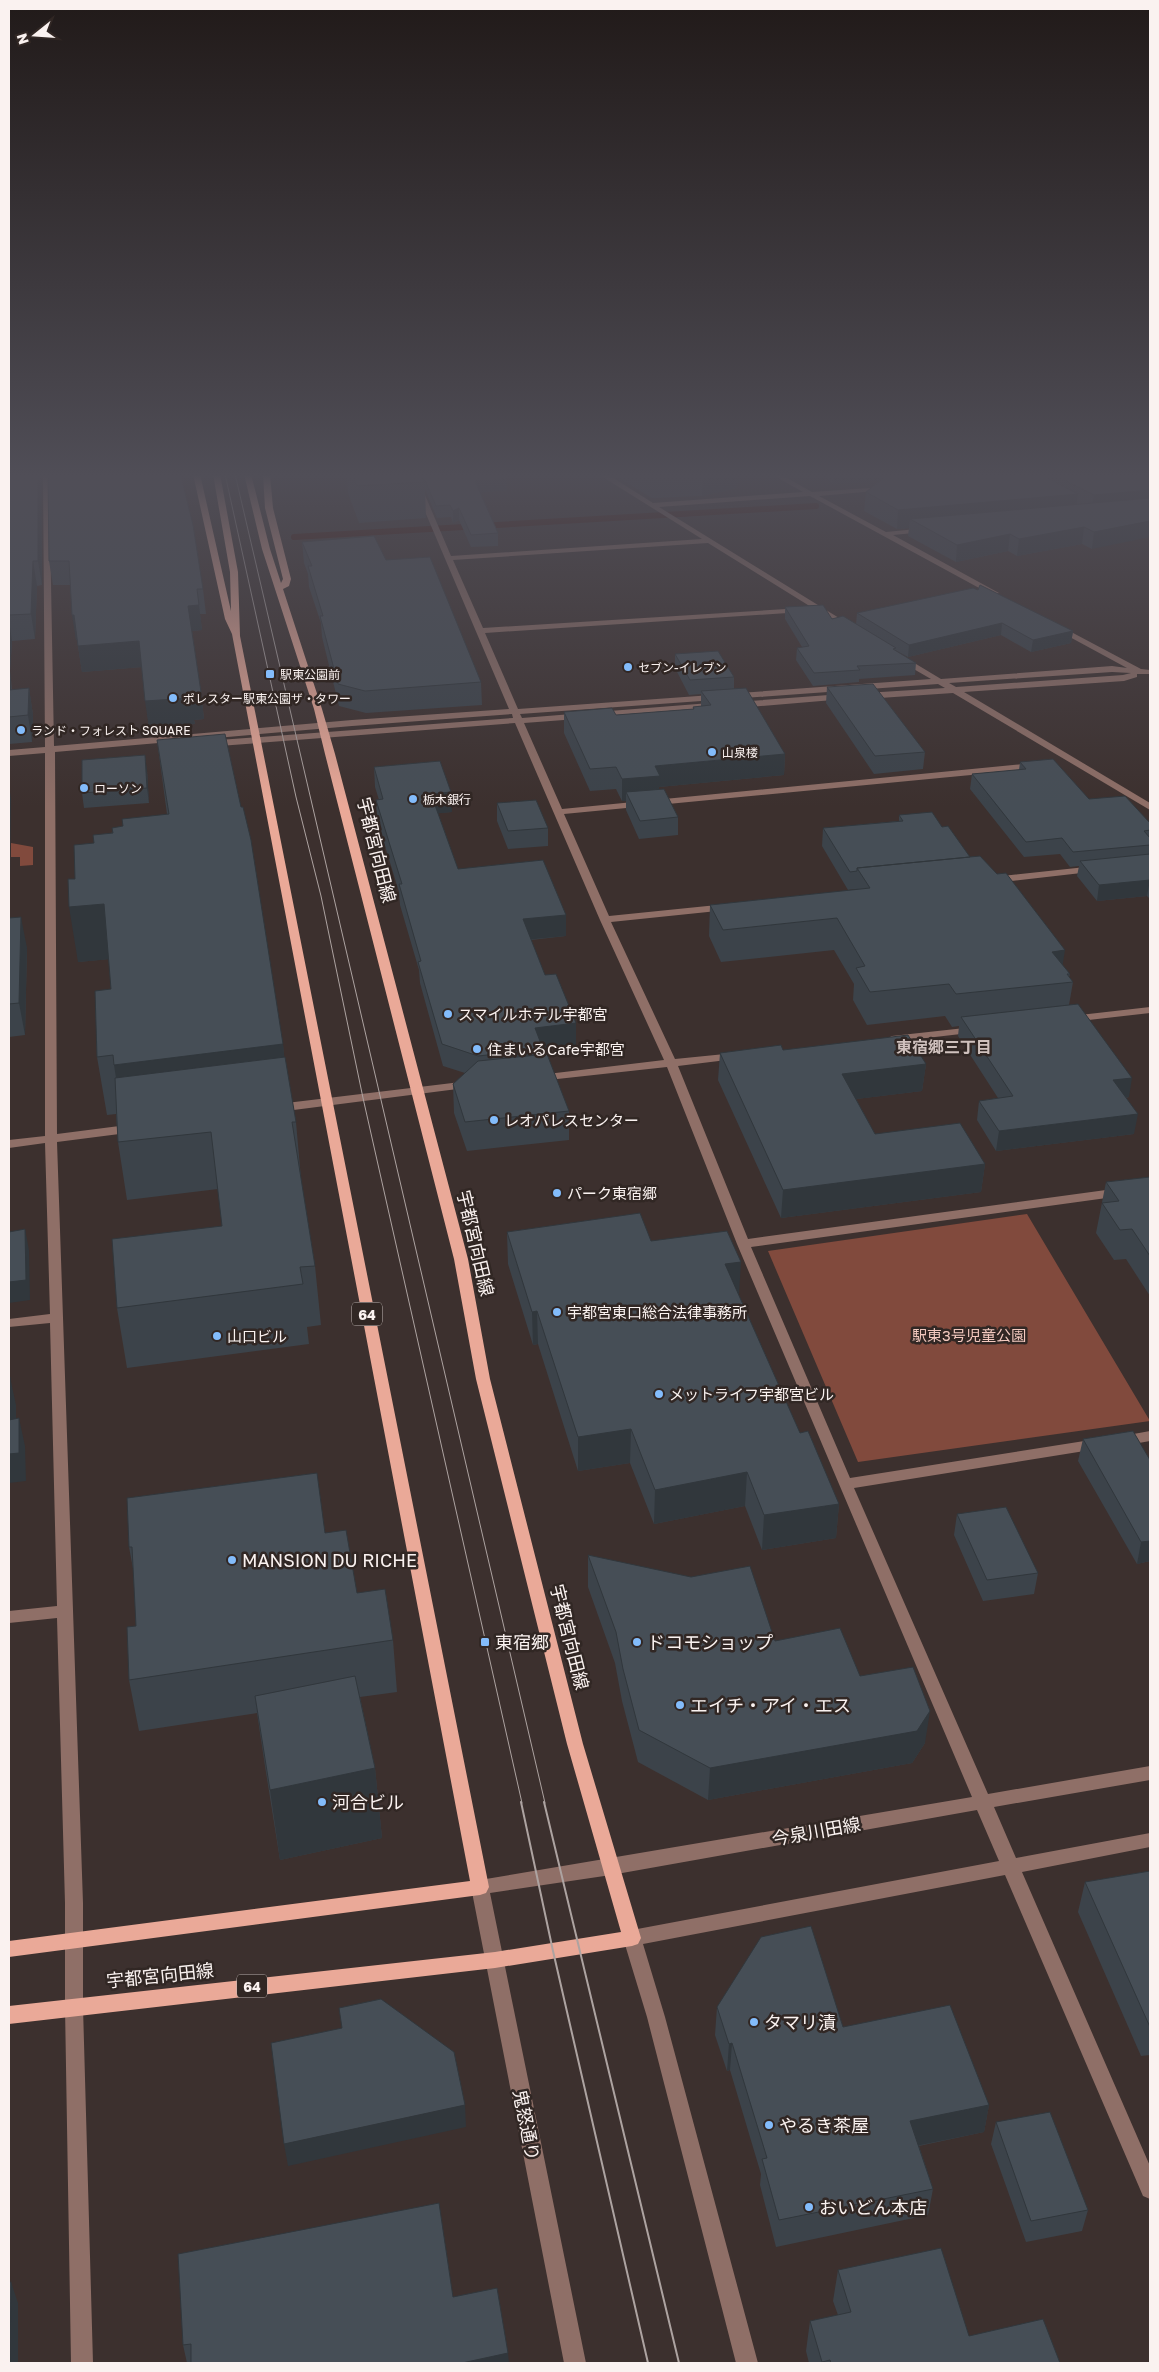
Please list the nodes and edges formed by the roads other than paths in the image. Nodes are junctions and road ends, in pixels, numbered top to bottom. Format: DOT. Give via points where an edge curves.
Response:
graph roads {
  1 [pos="48,585"];
  2 [pos="221,585"];
  3 [pos="234,585"];
  4 [pos="285,585"];
  5 [pos="460,585"];
  6 [pos="781,585"];
  7 [pos="978,585"];
  8 [pos="280,587"];
  9 [pos="1005,599"];
  10 [pos="821,609"];
  11 [pos="1048,622"];
  12 [pos="854,630"];
  13 [pos="480,631"];
  14 [pos="236,636"];
  15 [pos="896,656"];
  16 [pos="1148,674"];
  17 [pos="938,681"];
  18 [pos="952,690"];
  19 [pos="517,715"];
  20 [pos="324,730"];
  21 [pos="255,736"];
  22 [pos="9,753"];
  23 [pos="50,753"];
  24 [pos="9,761"];
  25 [pos="1074,762"];
  26 [pos="1150,807"];
  27 [pos="559,812"];
  28 [pos="1111,868"];
  29 [pos="982,881"];
  30 [pos="734,907"];
  31 [pos="605,920"];
  32 [pos="1150,1010"];
  33 [pos="1062,1020"];
  34 [pos="984,1029"];
  35 [pos="876,1040"];
  36 [pos="749,1054"];
  37 [pos="671,1063"];
  38 [pos="528,1079"];
  39 [pos="480,1084"];
  40 [pos="416,1091"];
  41 [pos="326,1102"];
  42 [pos="264,1110"];
  43 [pos="148,1126"];
  44 [pos="50,1139"];
  45 [pos="9,1144"];
  46 [pos="1150,1188"];
  47 [pos="744,1244"];
  48 [pos="55,1318"];
  49 [pos="9,1323"];
  50 [pos="1150,1436"];
  51 [pos="845,1484"];
  52 [pos="64,1611"];
  53 [pos="9,1617"];
  54 [pos="1150,1773"];
  55 [pos="983,1801"];
  56 [pos="1150,1840"];
  57 [pos="611,1866"];
  58 [pos="1011,1867"];
  59 [pos="480,1887"];
  60 [pos="632,1938"];
  61 [pos="75,1940"];
  62 [pos="9,1949"];
  63 [pos="494,1960"];
  64 [pos="74,2007"];
  65 [pos="9,2015"];
  66 [pos="1150,2189"];
  67 [pos="82,2363"];
  68 [pos="575,2363"];
  69 [pos="747,2363"];
  1 -- 23 [label="street"];
  2 -- 14 [label="main road"];
  3 -- 14 [label="main road, 64"];
  4 -- 8 [label="main road"];
  5 -- 13 [label="street"];
  6 -- 10 [label="street"];
  7 -- 9 [label="street"];
  8 -- 20 [label="main road, 宇都宮向田線"];
  10 -- 12 [label="street"];
  10 -- 13 [label="street"];
  11 -- 16 [label="street"];
  13 -- 19 [label="street"];
  14 -- 21 [label="main road, 64"];
  15 -- 17 [label="street"];
  16 -- 17 [label="street" via="1112,669"];
  16 -- 18 [label="street"];
  17 -- 18 [label="street"];
  17 -- 19 [label="street"];
  18 -- 19 [label="street"];
  18 -- 25 [label="street"];
  19 -- 20 [label="street"];
  19 -- 27 [label="street"];
  20 -- 21 [label="street"];
  20 -- 40 [label="main road, 宇都宮向田線"];
  21 -- 23 [label="street"];
  21 -- 41 [label="main road, 64"];
  22 -- 23 [label="street"];
  23 -- 24 [label="street"];
  23 -- 44 [label="street"];
  25 -- 26 [label="street"];
  25 -- 27 [label="street"];
  27 -- 31 [label="street"];
  28 -- 29 [label="street"];
  30 -- 31 [label="street"];
  31 -- 37 [label="street"];
  32 -- 33 [label="street"];
  34 -- 35 [label="street"];
  36 -- 37 [label="street"];
  37 -- 38 [label="street"];
  37 -- 47 [label="street"];
  39 -- 40 [label="street"];
  40 -- 41 [label="street"];
  40 -- 57 [label="main road, 宇都宮向田線" via="460,1259 483,1379 567,1716"];
  41 -- 42 [label="street"];
  41 -- 59 [label="main road, 64"];
  43 -- 44 [label="street"];
  44 -- 45 [label="street"];
  44 -- 48 [label="street"];
  46 -- 47 [label="street"];
  47 -- 51 [label="street"];
  48 -- 49 [label="street"];
  48 -- 52 [label="street"];
  50 -- 51 [label="street"];
  51 -- 55 [label="street"];
  52 -- 53 [label="street"];
  52 -- 61 [label="street"];
  54 -- 55 [label="street, 今泉川田線"];
  55 -- 57 [label="street, 今泉川田線"];
  55 -- 58 [label="street"];
  56 -- 58 [label="street"];
  57 -- 59 [label="street, 今泉川田線"];
  57 -- 60 [label="main road, 宇都宮向田線"];
  58 -- 60 [label="street"];
  58 -- 66 [label="street"];
  59 -- 61 [label="main road"];
  59 -- 63 [label="street, 鬼怒通り"];
  60 -- 63 [label="main road, 宇都宮向田線 / 64"];
  60 -- 69 [label="street" via="656,2017"];
  61 -- 62 [label="main road"];
  61 -- 64 [label="street"];
  63 -- 64 [label="main road, 宇都宮向田線 / 64"];
  63 -- 68 [label="street, 鬼怒通り"];
  64 -- 65 [label="main road, 宇都宮向田線 / 64"];
  64 -- 67 [label="street"];
}
